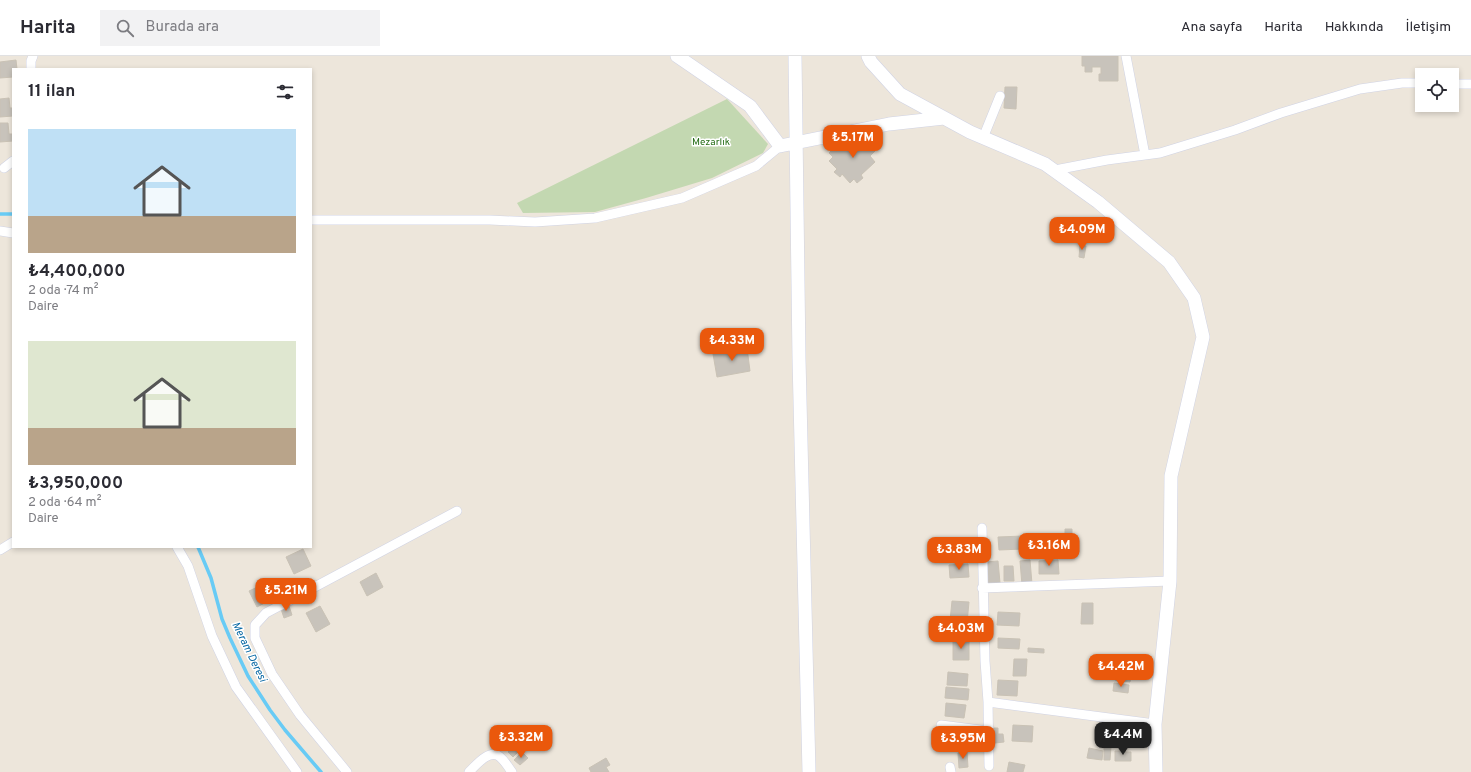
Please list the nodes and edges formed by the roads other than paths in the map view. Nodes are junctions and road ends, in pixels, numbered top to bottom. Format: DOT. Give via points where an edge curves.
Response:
graph roads {
  1 [pos="33,56"];
  2 [pos="677,56"];
  3 [pos="795,56"];
  4 [pos="868,56"];
  5 [pos="1126,56"];
  6 [pos="31,68"];
  7 [pos="1415,83"];
  8 [pos="1459,84"];
  9 [pos="1471,84"];
  10 [pos="1000,96"];
  11 [pos="944,118"];
  12 [pos="983,138"];
  13 [pos="797,142"];
  14 [pos="780,146"];
  15 [pos="1145,155"];
  16 [pos="12,162"];
  17 [pos="4,168"];
  18 [pos="1055,170"];
  19 [pos="312,220"];
  20 [pos="0,231"];
  21 [pos="12,233"];
  22 [pos="457,511"];
  23 [pos="982,528"];
  24 [pos="12,543"];
  25 [pos="178,548"];
  26 [pos="0,550"];
  27 [pos="1170,581"];
  28 [pos="982,588"];
  29 [pos="988,702"];
  30 [pos="1155,724"];
  31 [pos="940,725"];
  32 [pos="988,731"];
  33 [pos="989,766"];
  34 [pos="297,772"];
  35 [pos="347,772"];
  36 [pos="469,772"];
  37 [pos="512,772"];
  38 [pos="809,772"];
  39 [pos="1156,772"];
  1 -- 6 [label="street"];
  2 -- 14 [label="street" via="750,106"];
  3 -- 13 [label="street"];
  4 -- 11 [label="street" via="900,94"];
  5 -- 15 [label="street"];
  7 -- 15 [label="street" via="1402,82 1360,89 1235,130 1160,153"];
  8 -- 9 [label="street"];
  10 -- 12 [label="street"];
  11 -- 12 [label="street"];
  11 -- 13 [label="street" via="889,124"];
  12 -- 18 [label="street"];
  13 -- 14 [label="street"];
  13 -- 38 [label="street" via="799,359"];
  14 -- 19 [label="street" via="756,166 682,198 595,218 535,222"];
  15 -- 18 [label="street"];
  16 -- 17 [label="street"];
  18 -- 27 [label="street" via="1098,202 1169,262 1194,298 1203,337 1171,476"];
  20 -- 21 [label="street"];
  22 -- 35 [label="street" via="266,613 255,625 255,638 272,674 300,715"];
  23 -- 28 [label="street"];
  24 -- 26 [label="street"];
  25 -- 34 [label="street" via="188,566 212,636 236,687"];
  27 -- 28 [label="street"];
  27 -- 30 [label="street"];
  28 -- 29 [label="street"];
  29 -- 30 [label="street"];
  29 -- 32 [label="street"];
  30 -- 39 [label="street"];
  31 -- 32 [label="street"];
  32 -- 33 [label="street"];
  36 -- 37 [label="street" via="493,754 500,756"];
}
